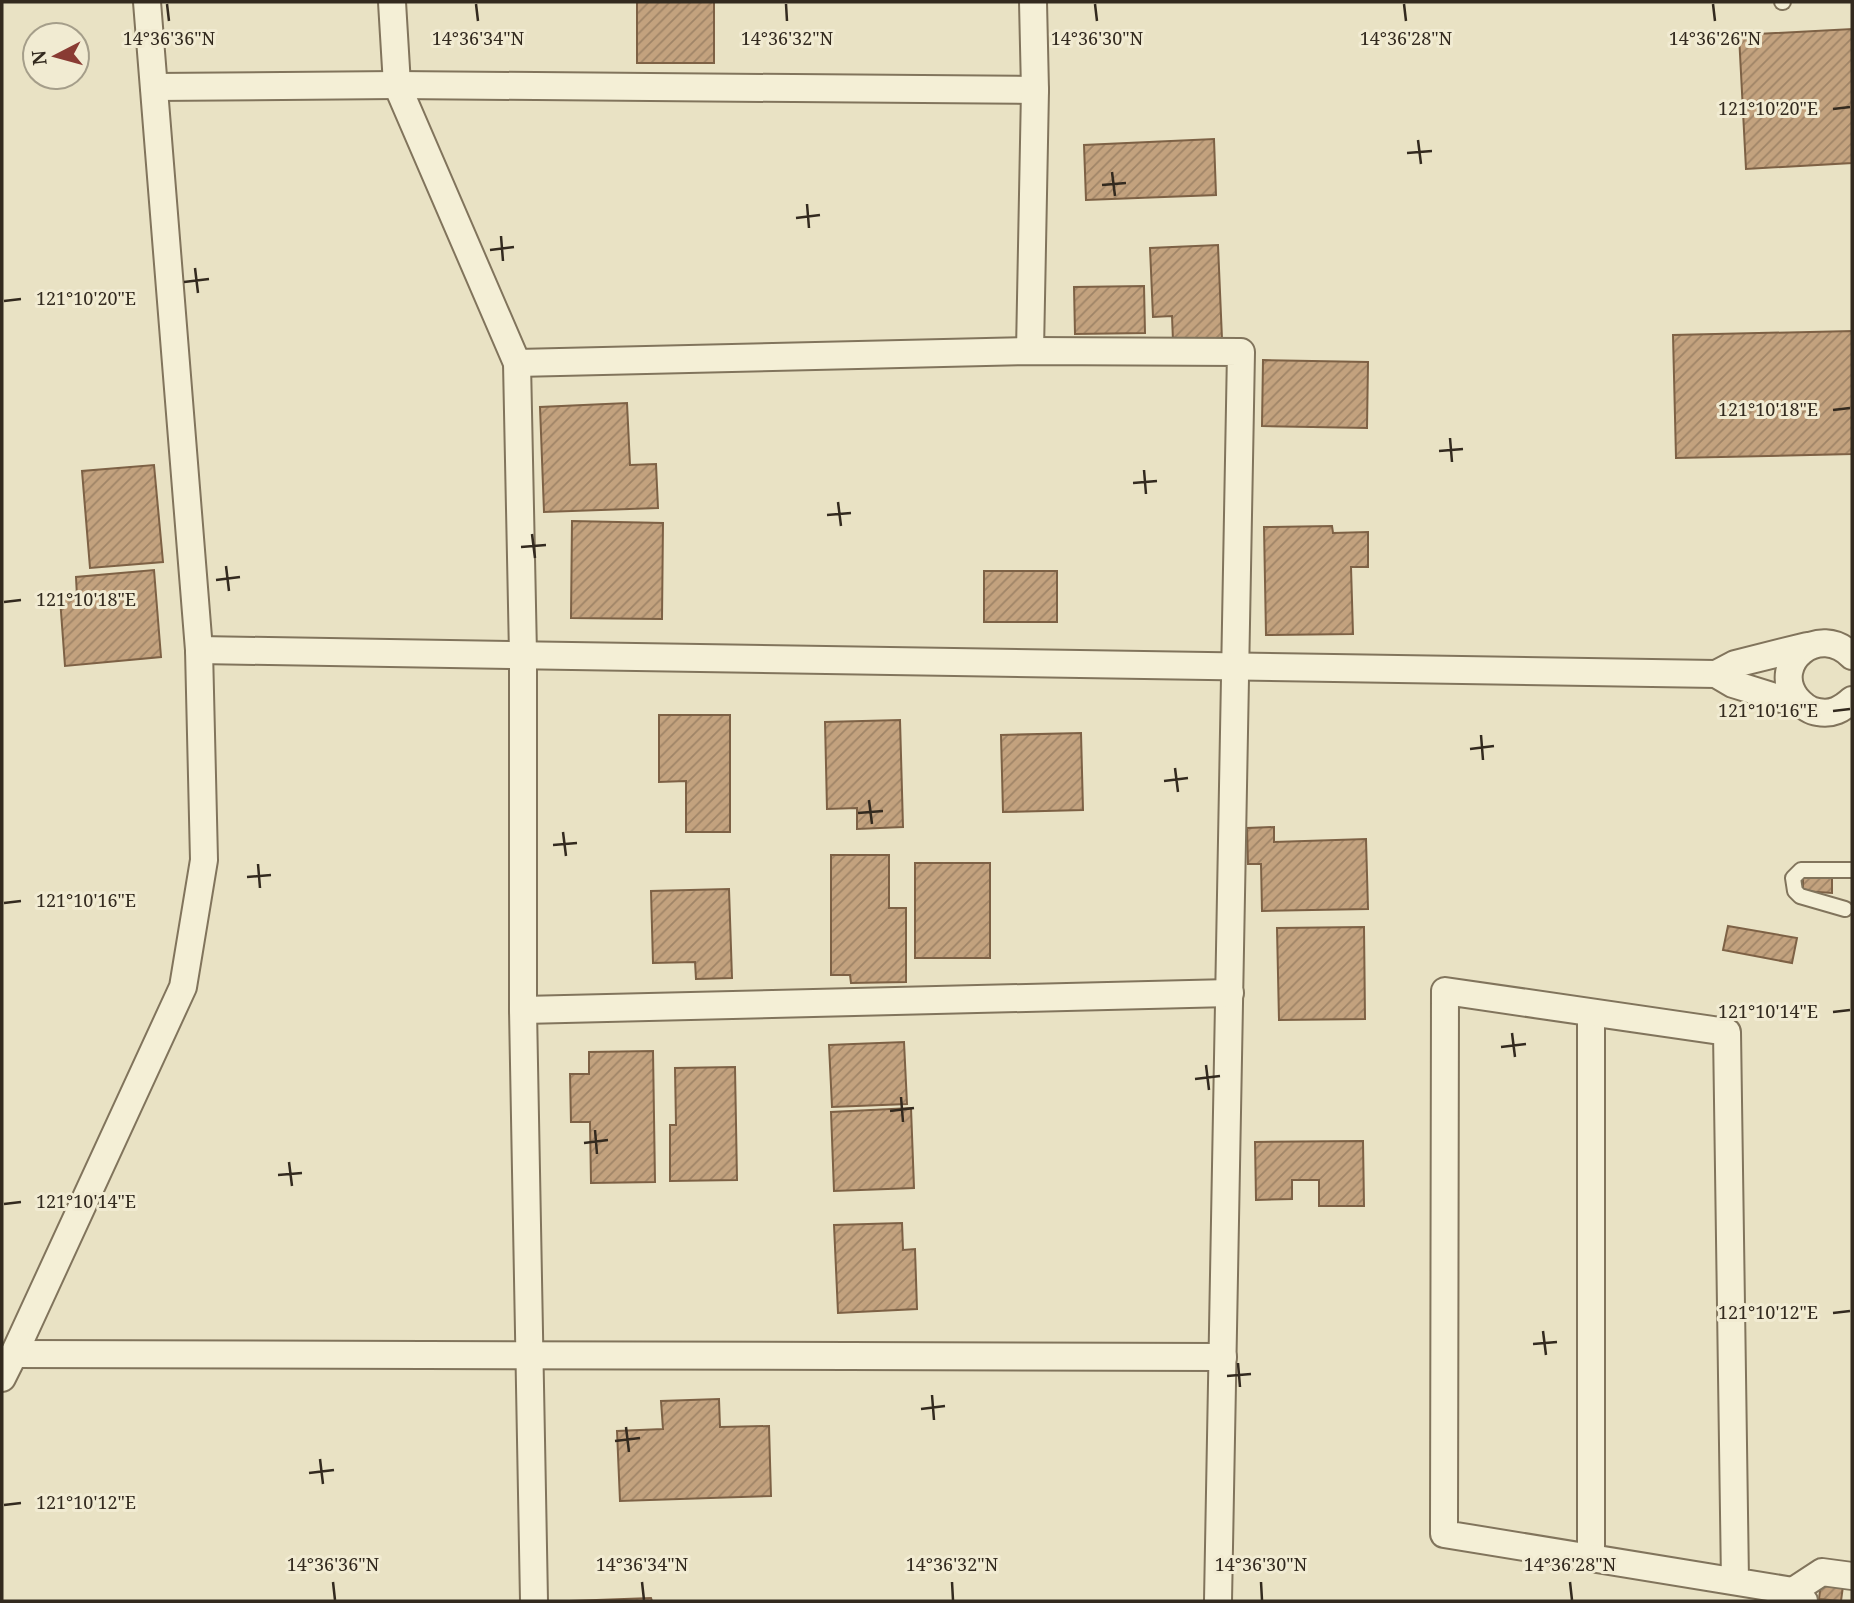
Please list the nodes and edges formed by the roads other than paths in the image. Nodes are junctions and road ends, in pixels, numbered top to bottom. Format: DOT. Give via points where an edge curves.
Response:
graph roads {
  1 [pos="147,2"];
  2 [pos="392,2"];
  3 [pos="1033,2"];
  4 [pos="397,85"];
  5 [pos="154,87"];
  6 [pos="1035,90"];
  7 [pos="1030,351"];
  8 [pos="517,363"];
  9 [pos="1807,646"];
  10 [pos="198,650"];
  11 [pos="523,654"];
  12 [pos="1852,656"];
  13 [pos="1235,666"];
  14 [pos="1716,674"];
  15 [pos="1852,700"];
  16 [pos="1801,705"];
  17 [pos="1852,870"];
  18 [pos="1844,909"];
  19 [pos="1230,993"];
  20 [pos="523,1010"];
  21 [pos="1591,1013"];
  22 [pos="14,1354"];
  23 [pos="529,1356"];
  24 [pos="1223,1357"];
  25 [pos="2,1378"];
  26 [pos="1591,1558"];
  27 [pos="1852,1576"];
  28 [pos="1735,1581"];
  29 [pos="1799,1596"];
  30 [pos="534,1601"];
  31 [pos="1218,1601"];
  1 -- 5 [label="street"];
  2 -- 4 [label="street"];
  3 -- 6 [label="street"];
  4 -- 5 [label="street"];
  4 -- 6 [label="street"];
  4 -- 8 [label="street"];
  5 -- 10 [label="street"];
  6 -- 7 [label="street"];
  7 -- 8 [label="street"];
  7 -- 13 [label="street" via="1241,352"];
  8 -- 11 [label="street"];
  9 -- 12 [label="street" via="1832,643"];
  9 -- 14 [label="street" via="1735,664"];
  9 -- 16 [label="street" via="1792,665 1790,678 1792,693"];
  10 -- 11 [label="street"];
  10 -- 22 [label="street" via="204,860 183,987"];
  11 -- 13 [label="street"];
  11 -- 20 [label="street"];
  13 -- 14 [label="street"];
  13 -- 19 [label="street"];
  14 -- 16 [label="street"];
  15 -- 16 [label="street" via="1829,713"];
  17 -- 18 [label="lane" via="1801,870 1793,878 1800,896"];
  19 -- 20 [label="street"];
  19 -- 24 [label="street"];
  20 -- 23 [label="street"];
  21 -- 26 [label="street"];
  21 -- 26 [label="street" via="1445,991 1444,1534"];
  21 -- 28 [label="street" via="1727,1032"];
  22 -- 23 [label="street"];
  22 -- 25 [label="street"];
  23 -- 24 [label="street"];
  23 -- 30 [label="street"];
  24 -- 31 [label="street"];
  26 -- 28 [label="street"];
  27 -- 29 [label="street" via="1822,1572"];
  28 -- 29 [label="street"];
}
